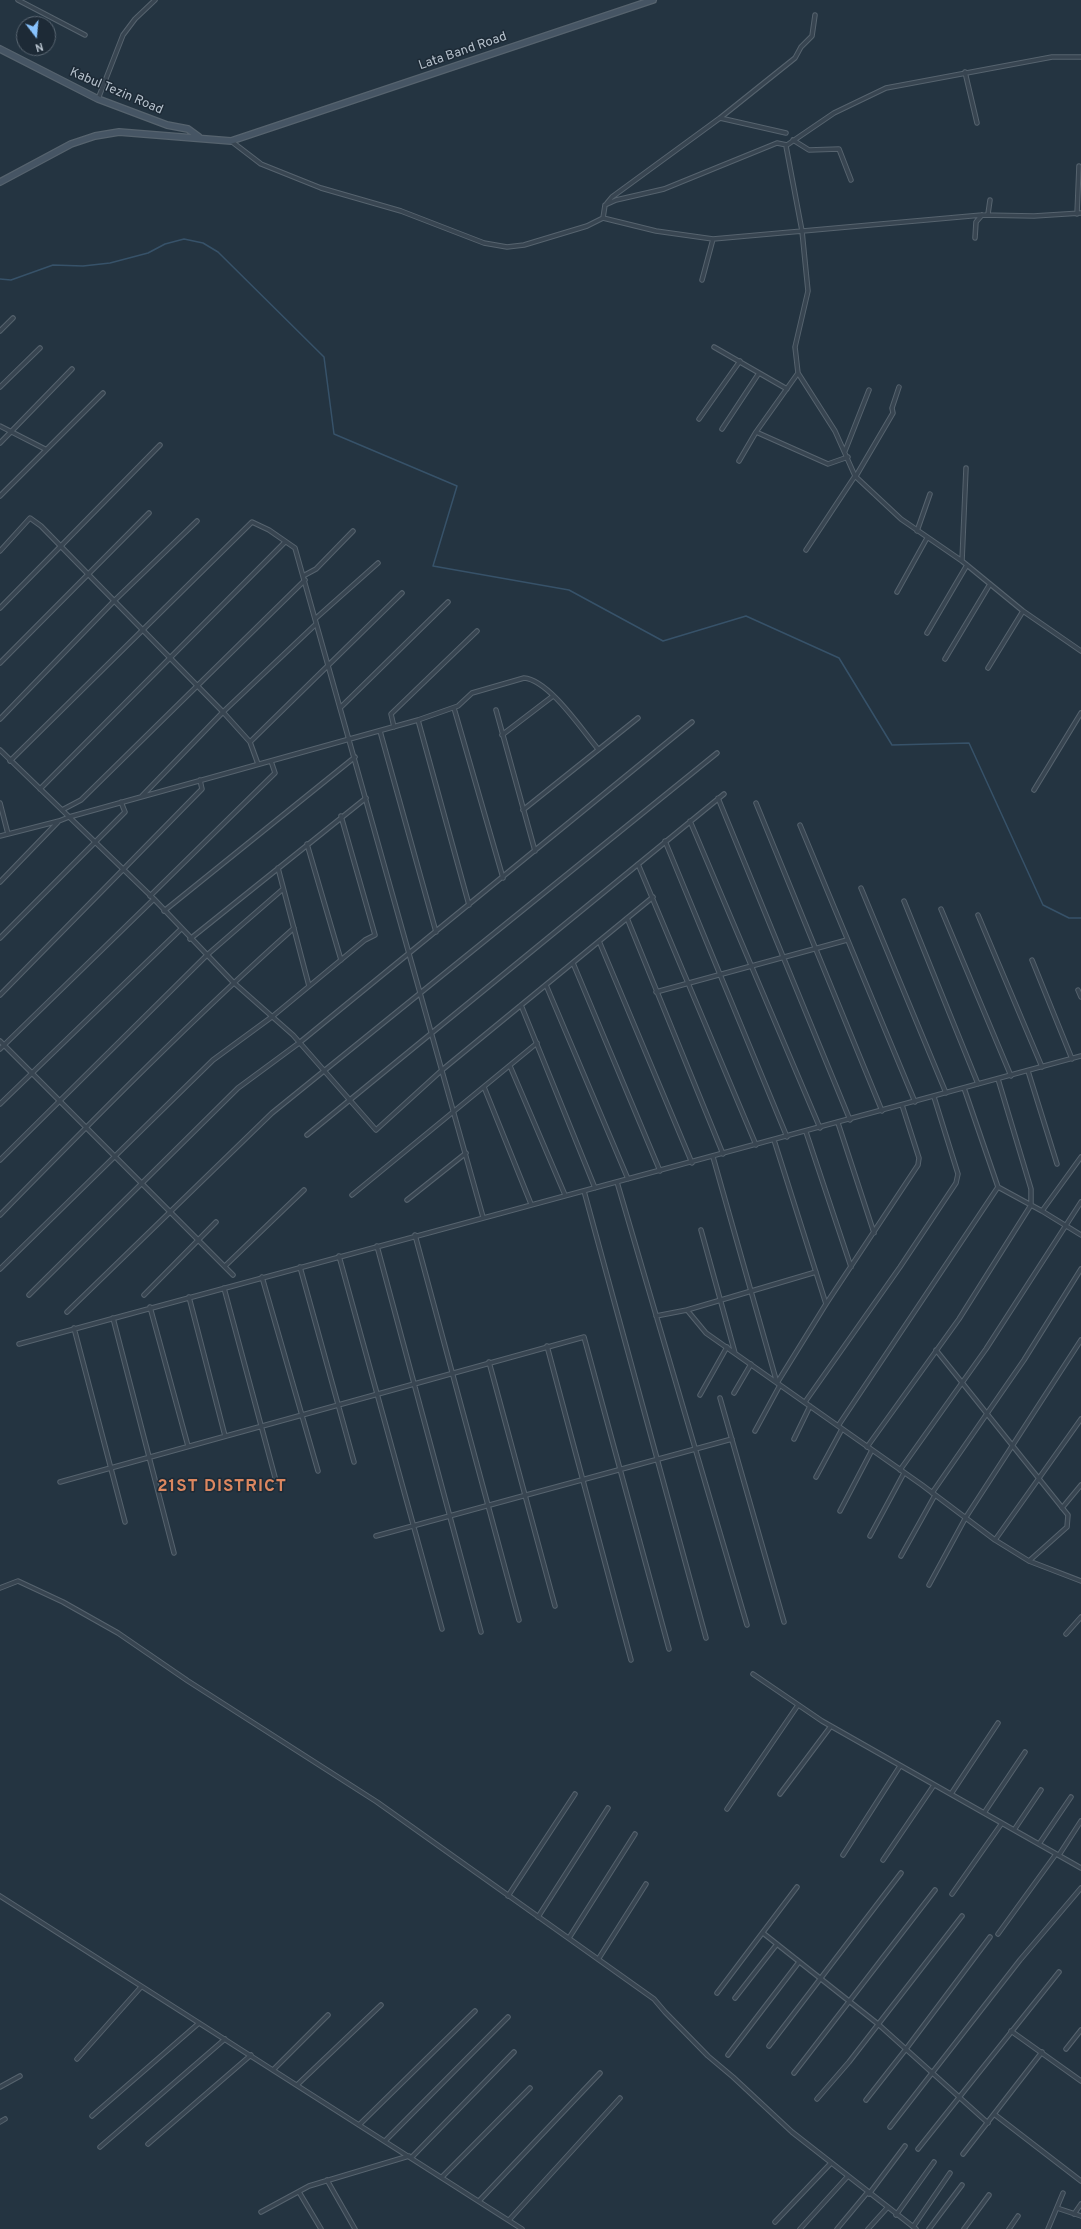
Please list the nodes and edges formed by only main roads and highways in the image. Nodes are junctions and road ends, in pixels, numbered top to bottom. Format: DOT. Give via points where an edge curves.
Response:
graph roads {
  1 [pos="653,0"];
  2 [pos="0,49"];
  3 [pos="204,139"];
  4 [pos="0,182"];
  1 -- 3 [label="main road, Lata Band Road" via="257,133 231,141"];
  2 -- 3 [label="main road, Kabul Tezin Road" via="98,99 168,125 188,129"];
  3 -- 4 [label="main road" via="119,132 95,136 71,144"];
}
